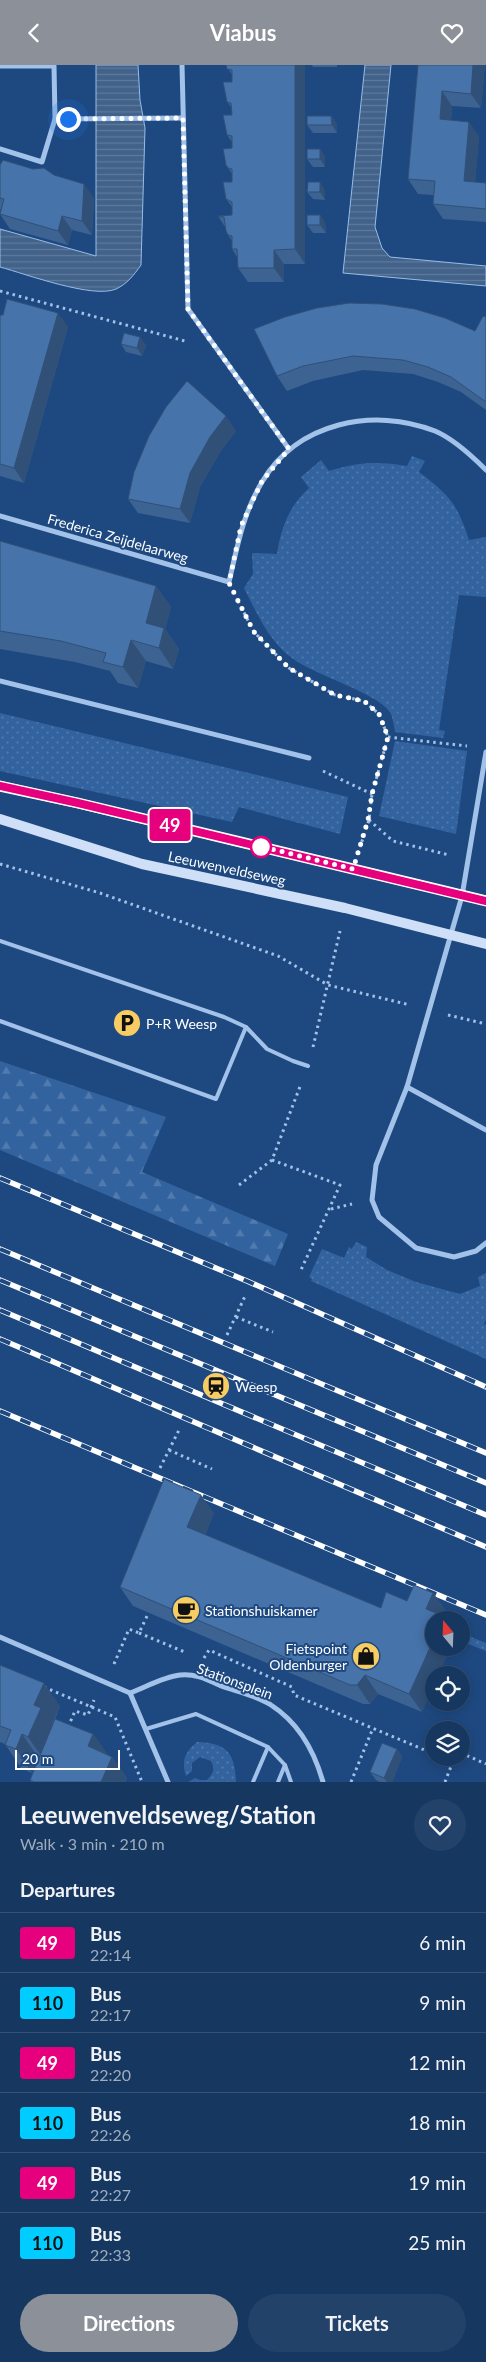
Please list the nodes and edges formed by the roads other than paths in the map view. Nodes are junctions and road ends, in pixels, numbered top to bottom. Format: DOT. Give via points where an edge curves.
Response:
graph roads {
  1 [pos="182,65"];
  2 [pos="0,66"];
  3 [pos="183,118"];
  4 [pos="55,119"];
  5 [pos="0,149"];
  6 [pos="289,449"];
  7 [pos="486,470"];
  8 [pos="0,516"];
  9 [pos="0,681"];
  10 [pos="486,751"];
  11 [pos="309,758"];
  12 [pos="485,770"];
  13 [pos="0,786"];
  14 [pos="0,819"];
  15 [pos="462,896"];
  16 [pos="486,901"];
  17 [pos="451,936"];
  18 [pos="0,941"];
  19 [pos="486,944"];
  20 [pos="0,1021"];
  21 [pos="246,1027"];
  22 [pos="308,1065"];
  23 [pos="407,1087"];
  24 [pos="486,1131"];
  25 [pos="486,1243"];
  26 [pos="0,1637"];
  27 [pos="130,1693"];
  28 [pos="146,1729"];
  29 [pos="268,1747"];
  30 [pos="285,1765"];
  31 [pos="168,1782"];
  32 [pos="253,1782"];
  33 [pos="278,1782"];
  34 [pos="291,1782"];
  35 [pos="323,1782"];
  1 -- 3 [label="street"];
  2 -- 4 [label="street" via="54,66"];
  3 -- 4 [label="street"];
  3 -- 6 [label="street" via="188,309"];
  4 -- 5 [label="street" via="42,162"];
  6 -- 7 [label="street" via="330,427 368,419 407,422 437,432 469,453"];
  6 -- 8 [label="street, Frederica Zeijdelaarweg" via="262,481 241,526 229,583"];
  9 -- 11 [label="street"];
  10 -- 12 [label="street"];
  12 -- 15 [label="street"];
  13 -- 15 [label="main road, Leeuwenveldseweg"];
  14 -- 17 [label="main road, Leeuwenveldseweg" via="142,863 345,908"];
  15 -- 16 [label="main road, Leeuwenveldseweg"];
  15 -- 17 [label="street"];
  17 -- 19 [label="main road, Leeuwenveldseweg"];
  17 -- 23 [label="street"];
  18 -- 21 [label="lane"];
  20 -- 21 [label="lane" via="216,1099"];
  21 -- 22 [label="lane" via="267,1049"];
  23 -- 24 [label="street"];
  23 -- 25 [label="street" via="376,1165 372,1200 379,1217 416,1248 454,1257 476,1251"];
  26 -- 27 [label="street"];
  27 -- 28 [label="street"];
  27 -- 35 [label="street, Stationsplein" via="180,1675 194,1675 270,1704 288,1717 304,1735"];
  28 -- 29 [label="lane" via="196,1714"];
  28 -- 31 [label="street"];
  29 -- 30 [label="lane"];
  29 -- 32 [label="lane"];
  30 -- 33 [label="lane"];
  30 -- 34 [label="lane"];
}
